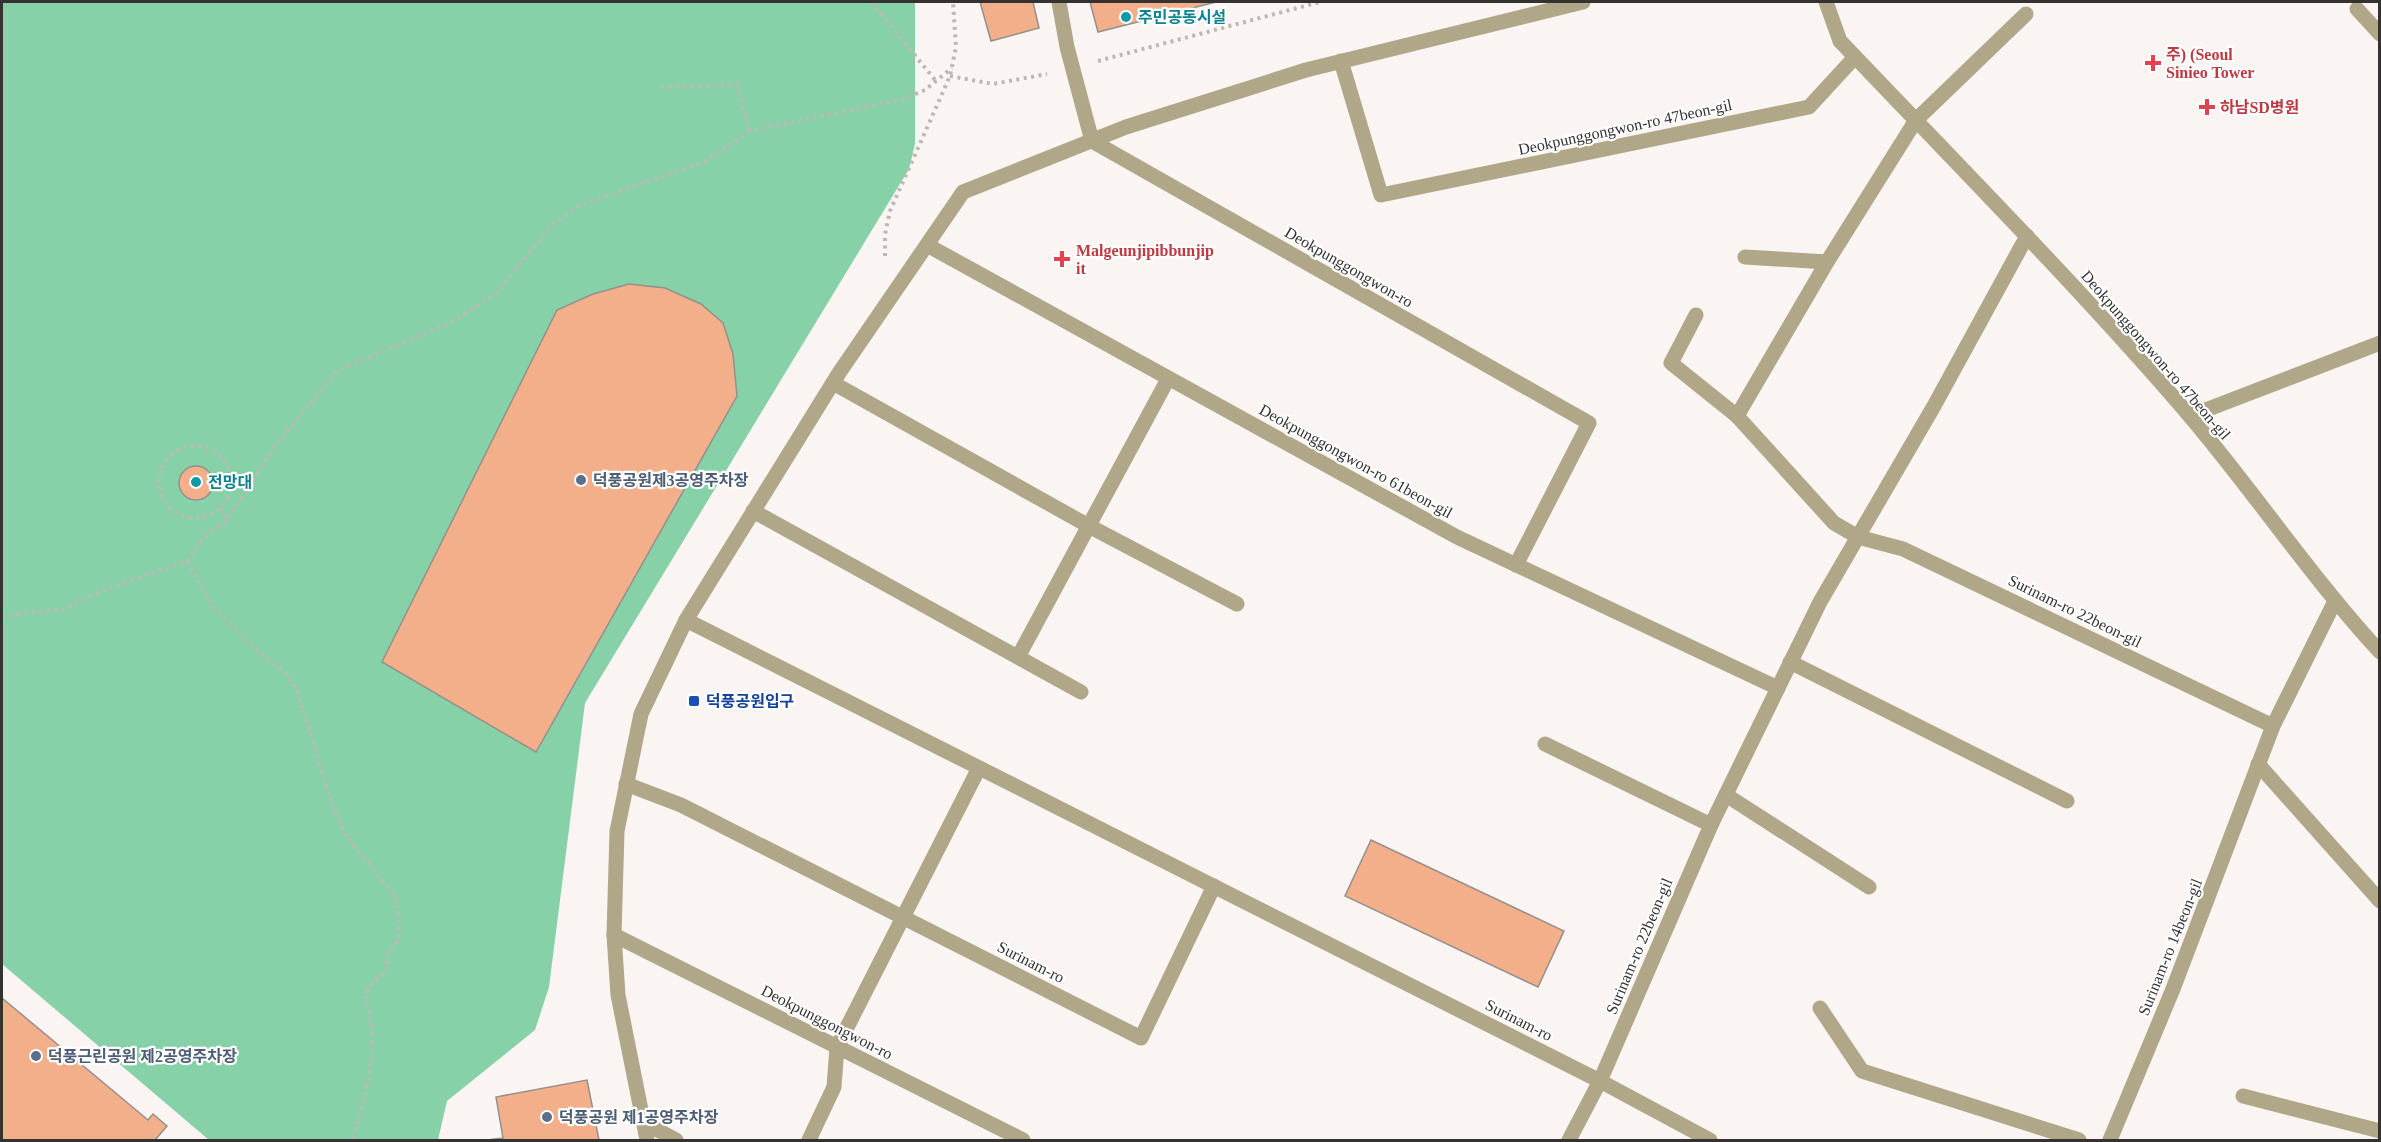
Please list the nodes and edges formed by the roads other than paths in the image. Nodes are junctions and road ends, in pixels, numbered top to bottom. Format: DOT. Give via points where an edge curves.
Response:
graph roads {
  1 [pos="1059,2"];
  2 [pos="1583,2"];
  3 [pos="1826,2"];
  4 [pos="2357,9"];
  5 [pos="2026,14"];
  6 [pos="2379,34"];
  7 [pos="1855,57"];
  8 [pos="1341,61"];
  9 [pos="1916,120"];
  10 [pos="1092,141"];
  11 [pos="2027,236"];
  12 [pos="927,245"];
  13 [pos="1745,257"];
  14 [pos="1827,262"];
  15 [pos="1696,315"];
  16 [pos="2379,344"];
  17 [pos="1168,379"];
  18 [pos="833,383"];
  19 [pos="1737,416"];
  20 [pos="2190,416"];
  21 [pos="753,511"];
  22 [pos="1087,525"];
  23 [pos="1858,537"];
  24 [pos="1516,565"];
  25 [pos="2334,603"];
  26 [pos="1237,604"];
  27 [pos="686,620"];
  28 [pos="2379,652"];
  29 [pos="1017,657"];
  30 [pos="1790,662"];
  31 [pos="1778,688"];
  32 [pos="1082,692"];
  33 [pos="2273,726"];
  34 [pos="1545,744"];
  35 [pos="2258,764"];
  36 [pos="979,768"];
  37 [pos="626,784"];
  38 [pos="1726,795"];
  39 [pos="2067,801"];
  40 [pos="1711,825"];
  41 [pos="1214,886"];
  42 [pos="1869,887"];
  43 [pos="2379,901"];
  44 [pos="903,917"];
  45 [pos="615,935"];
  46 [pos="1820,1008"];
  47 [pos="837,1047"];
  48 [pos="1600,1082"];
  49 [pos="2243,1096"];
  50 [pos="644,1122"];
  51 [pos="2379,1131"];
  52 [pos="646,1140"];
  53 [pos="676,1140"];
  54 [pos="809,1140"];
  55 [pos="1023,1140"];
  56 [pos="1569,1140"];
  57 [pos="1710,1140"];
  58 [pos="2079,1140"];
  59 [pos="2110,1140"];
  1 -- 10 [label="street"];
  2 -- 8 [label="street"];
  3 -- 7 [label="street, Deokpunggongwon-ro 47beon-gil" via="1839,41"];
  4 -- 6 [label="street"];
  5 -- 9 [label="street"];
  7 -- 8 [label="street, Deokpunggongwon-ro 47beon-gil" via="1809,107 1381,195"];
  7 -- 9 [label="street, Deokpunggongwon-ro 47beon-gil"];
  8 -- 10 [label="street"];
  9 -- 11 [label="street, Deokpunggongwon-ro 47beon-gil"];
  9 -- 14 [label="street"];
  10 -- 12 [label="street" via="963,192"];
  10 -- 24 [label="street, Deokpunggongwon-ro" via="1588,423"];
  11 -- 20 [label="street, Deokpunggongwon-ro 47beon-gil"];
  11 -- 23 [label="street, Surinam-ro 22beon-gil"];
  12 -- 17 [label="street, Deokpunggongwon-ro 61beon-gil"];
  12 -- 18 [label="street"];
  13 -- 14 [label="street"];
  14 -- 19 [label="street"];
  15 -- 19 [label="street, Surinam-ro 22beon-gil" via="1671,363"];
  16 -- 20 [label="street"];
  17 -- 22 [label="street"];
  17 -- 24 [label="street, Deokpunggongwon-ro 61beon-gil" via="1457,537"];
  18 -- 21 [label="street"];
  18 -- 22 [label="street"];
  19 -- 23 [label="street, Surinam-ro 22beon-gil" via="1834,524"];
  20 -- 25 [label="street, Deokpunggongwon-ro 47beon-gil"];
  21 -- 27 [label="street"];
  21 -- 29 [label="street"];
  22 -- 26 [label="street"];
  22 -- 29 [label="street"];
  23 -- 30 [label="street, Surinam-ro 22beon-gil"];
  23 -- 33 [label="street, Surinam-ro 22beon-gil" via="1903,549"];
  24 -- 31 [label="street, Deokpunggongwon-ro 61beon-gil"];
  25 -- 28 [label="street, Deokpunggongwon-ro 47beon-gil"];
  25 -- 33 [label="street, Surinam-ro 14beon-gil"];
  27 -- 36 [label="street, Surinam-ro"];
  27 -- 37 [label="street" via="641,714"];
  29 -- 32 [label="street"];
  30 -- 31 [label="street, Surinam-ro 22beon-gil"];
  30 -- 39 [label="street"];
  31 -- 38 [label="street, Surinam-ro 22beon-gil"];
  33 -- 35 [label="street, Surinam-ro 14beon-gil"];
  34 -- 40 [label="street"];
  35 -- 43 [label="street"];
  35 -- 59 [label="street, Surinam-ro 14beon-gil" via="2173,989"];
  36 -- 41 [label="street, Surinam-ro"];
  36 -- 44 [label="street"];
  37 -- 44 [label="street" via="681,805"];
  37 -- 45 [label="street" via="617,831"];
  38 -- 40 [label="street, Surinam-ro 22beon-gil"];
  38 -- 42 [label="street"];
  40 -- 48 [label="street, Surinam-ro 22beon-gil"];
  41 -- 44 [label="street, Surinam-ro" via="1141,1038"];
  41 -- 48 [label="street, Surinam-ro"];
  44 -- 47 [label="street"];
  45 -- 47 [label="street, Deokpunggongwon-ro"];
  45 -- 50 [label="street" via="618,995"];
  46 -- 58 [label="street" via="1862,1071"];
  47 -- 54 [label="street" via="834,1087"];
  47 -- 55 [label="street, Deokpunggongwon-ro"];
  48 -- 56 [label="street, Surinam-ro 22beon-gil"];
  48 -- 57 [label="street, Surinam-ro"];
  49 -- 51 [label="street"];
  50 -- 52 [label="street"];
  50 -- 53 [label="street"];
}
